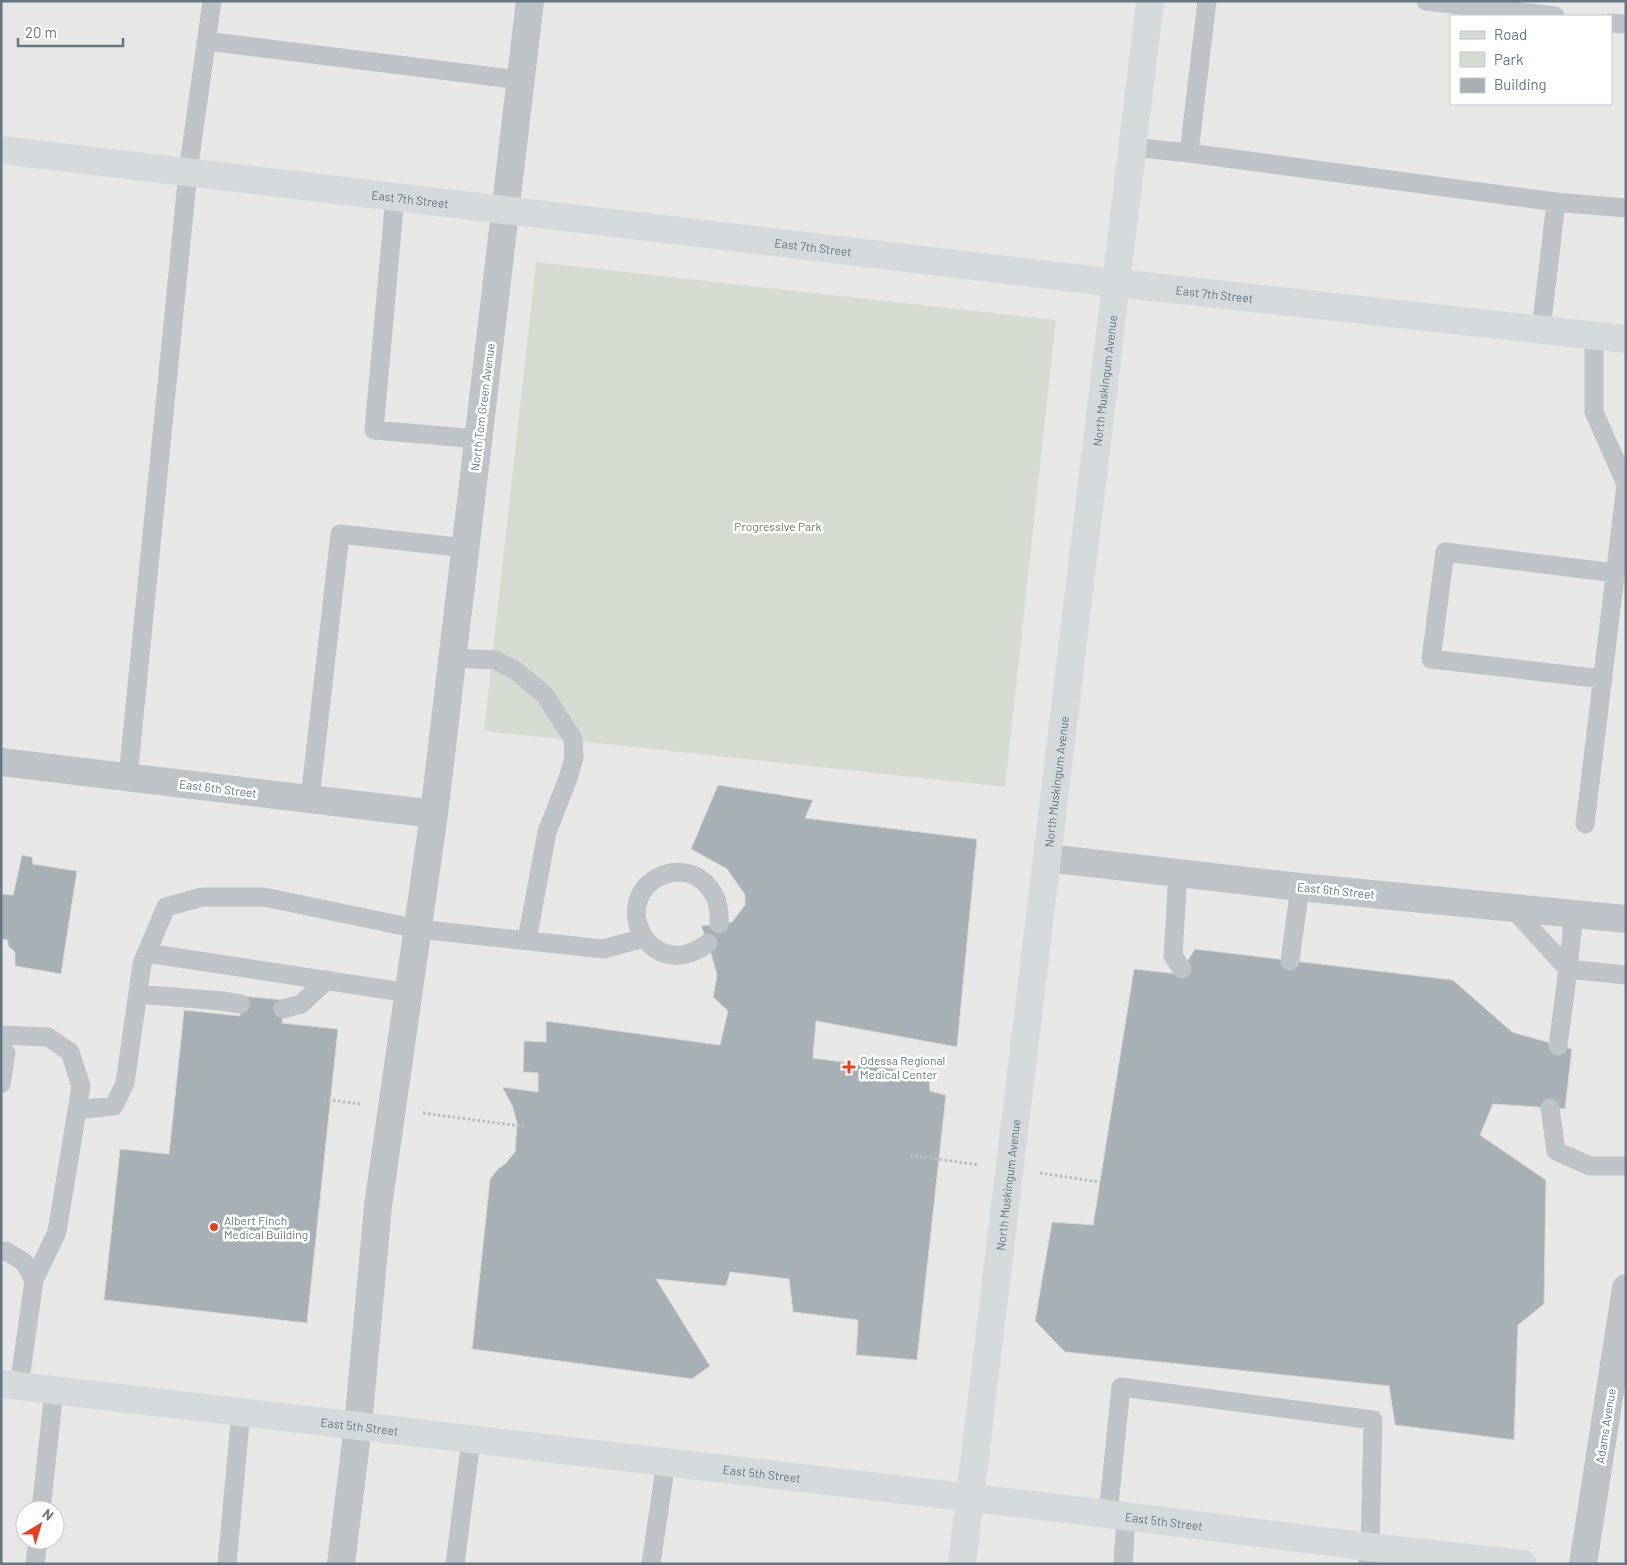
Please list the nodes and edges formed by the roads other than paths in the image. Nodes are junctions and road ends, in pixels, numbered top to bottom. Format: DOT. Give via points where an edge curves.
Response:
graph roads {
  1 [pos="212,1"];
  2 [pos="530,1"];
  3 [pos="1150,1"];
  4 [pos="1207,1"];
  5 [pos="1426,1"];
  6 [pos="1449,3"];
  7 [pos="1547,15"];
  8 [pos="1612,23"];
  9 [pos="1626,24"];
  10 [pos="206,41"];
  11 [pos="520,80"];
  12 [pos="1132,148"];
  13 [pos="1,150"];
  14 [pos="1189,153"];
  15 [pos="188,172"];
  16 [pos="395,197"];
  17 [pos="1556,202"];
  18 [pos="1626,208"];
  19 [pos="506,210"];
  20 [pos="1116,283"];
  21 [pos="1541,330"];
  22 [pos="1594,336"];
  23 [pos="1626,339"];
  24 [pos="478,439"];
  25 [pos="1626,485"];
  26 [pos="465,548"];
  27 [pos="1615,573"];
  28 [pos="453,658"];
  29 [pos="1603,679"];
  30 [pos="1,762"];
  31 [pos="128,777"];
  32 [pos="310,799"];
  33 [pos="434,814"];
  34 [pos="1585,824"];
  35 [pos="1047,858"];
  36 [pos="1178,873"];
  37 [pos="1300,887"];
  38 [pos="1512,908"];
  39 [pos="1574,914"];
  40 [pos="1626,919"];
  41 [pos="719,924"];
  42 [pos="418,928"];
  43 [pos="644,938"];
  44 [pos="527,940"];
  45 [pos="708,944"];
  46 [pos="146,953"];
  47 [pos="1290,961"];
  48 [pos="1182,969"];
  49 [pos="1568,969"];
  50 [pos="1626,976"];
  51 [pos="327,980"];
  52 [pos="409,993"];
  53 [pos="138,994"];
  54 [pos="241,1004"];
  55 [pos="283,1009"];
  56 [pos="1,1035"];
  57 [pos="1,1045"];
  58 [pos="1558,1046"];
  59 [pos="1,1084"];
  60 [pos="1550,1108"];
  61 [pos="77,1110"];
  62 [pos="1626,1166"];
  63 [pos="1,1251"];
  64 [pos="34,1280"];
  65 [pos="1626,1288"];
  66 [pos="10,1385"];
  67 [pos="54,1391"];
  68 [pos="241,1412"];
  69 [pos="358,1426"];
  70 [pos="471,1440"];
  71 [pos="666,1462"];
  72 [pos="970,1498"];
  73 [pos="42,1500"];
  74 [pos="1117,1515"];
  75 [pos="37,1550"];
  76 [pos="1369,1555"];
  77 [pos="35,1564"];
  78 [pos="227,1564"];
  79 [pos="341,1564"];
  80 [pos="456,1564"];
  81 [pos="651,1564"];
  82 [pos="962,1564"];
  83 [pos="1123,1564"];
  84 [pos="1524,1564"];
  85 [pos="1584,1564"];
  1 -- 10 [label="lane"];
  2 -- 11 [label="street, North Tom Green Avenue"];
  3 -- 12 [label="street, North Muskingum Avenue"];
  4 -- 14 [label="lane"];
  5 -- 6 [label="lane"];
  6 -- 7 [label="lane"];
  8 -- 9 [label="lane"];
  10 -- 11 [label="lane"];
  10 -- 15 [label="lane"];
  11 -- 19 [label="street, North Tom Green Avenue"];
  12 -- 14 [label="lane"];
  12 -- 20 [label="street, North Muskingum Avenue"];
  13 -- 15 [label="street, East 7th Street"];
  14 -- 17 [label="lane"];
  15 -- 16 [label="street, East 7th Street"];
  15 -- 31 [label="lane"];
  16 -- 19 [label="street, East 7th Street"];
  16 -- 24 [label="lane" via="374,430"];
  17 -- 18 [label="lane"];
  17 -- 21 [label="lane"];
  19 -- 20 [label="street, East 7th Street"];
  19 -- 24 [label="street, North Tom Green Avenue"];
  20 -- 21 [label="street, East 7th Street"];
  20 -- 35 [label="street, North Muskingum Avenue"];
  21 -- 22 [label="street, East 7th Street"];
  22 -- 23 [label="street, East 7th Street"];
  22 -- 25 [label="lane" via="1594,412"];
  24 -- 26 [label="street, North Tom Green Avenue"];
  25 -- 27 [label="lane"];
  26 -- 28 [label="street, North Tom Green Avenue"];
  26 -- 32 [label="lane" via="340,534"];
  27 -- 29 [label="lane"];
  27 -- 29 [label="lane" via="1445,552 1431,659"];
  28 -- 33 [label="street, North Tom Green Avenue"];
  28 -- 44 [label="lane" via="495,660 516,671 545,695 572,739 574,758 547,832"];
  29 -- 34 [label="lane"];
  30 -- 31 [label="street, East 6th Street"];
  31 -- 32 [label="street, East 6th Street"];
  32 -- 33 [label="street, East 6th Street"];
  33 -- 42 [label="street, North Tom Green Avenue"];
  35 -- 36 [label="street, East 6th Street"];
  35 -- 72 [label="street, North Muskingum Avenue"];
  36 -- 37 [label="street, East 6th Street"];
  36 -- 48 [label="lane" via="1172,956"];
  37 -- 38 [label="street, East 6th Street"];
  37 -- 47 [label="lane"];
  38 -- 39 [label="street, East 6th Street"];
  38 -- 49 [label="lane"];
  39 -- 40 [label="street, East 6th Street"];
  39 -- 49 [label="lane"];
  41 -- 43 [label="lane" via="720,910 708,886 684,872 670,873 646,886 639,898 636,912"];
  42 -- 44 [label="lane"];
  42 -- 46 [label="lane" via="264,898 202,896 166,906"];
  42 -- 52 [label="street, North Tom Green Avenue"];
  43 -- 44 [label="lane" via="603,949"];
  43 -- 45 [label="lane" via="662,953 675,956 687,955"];
  46 -- 51 [label="lane"];
  46 -- 53 [label="lane"];
  49 -- 50 [label="lane"];
  49 -- 58 [label="lane"];
  51 -- 52 [label="lane"];
  51 -- 55 [label="lane" via="301,1004"];
  52 -- 69 [label="street, North Tom Green Avenue" via="378,1206"];
  53 -- 54 [label="lane"];
  53 -- 61 [label="lane" via="125,1083 114,1106"];
  56 -- 61 [label="lane" via="48,1036 70,1052 81,1086"];
  57 -- 59 [label="lane" via="6,1053"];
  60 -- 62 [label="lane" via="1556,1152 1590,1166"];
  61 -- 64 [label="lane" via="57,1232"];
  63 -- 64 [label="lane" via="24,1262"];
  64 -- 66 [label="lane"];
  65 -- 85 [label="street, Adams Avenue"];
  66 -- 67 [label="street, East 5th Street"];
  67 -- 68 [label="street, East 5th Street"];
  67 -- 73 [label="lane"];
  68 -- 69 [label="street, East 5th Street"];
  68 -- 78 [label="lane"];
  69 -- 70 [label="street, East 5th Street"];
  69 -- 79 [label="street"];
  70 -- 71 [label="street, East 5th Street"];
  70 -- 80 [label="lane"];
  71 -- 72 [label="street, East 5th Street"];
  71 -- 81 [label="lane"];
  72 -- 74 [label="street, East 5th Street"];
  72 -- 82 [label="street, North Muskingum Avenue"];
  74 -- 76 [label="street, East 5th Street"];
  74 -- 76 [label="lane" via="1121,1387 1373,1420"];
  74 -- 83 [label="lane"];
  75 -- 77 [label="lane"];
  76 -- 84 [label="street, East 5th Street"];
}
